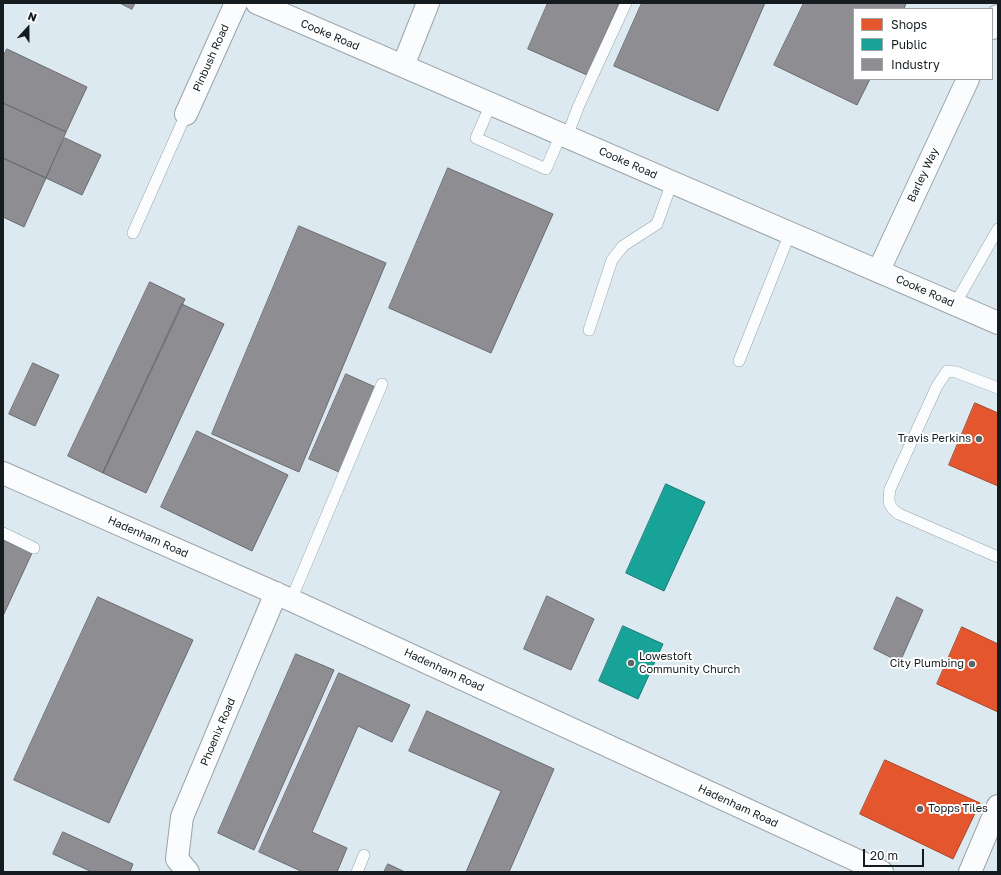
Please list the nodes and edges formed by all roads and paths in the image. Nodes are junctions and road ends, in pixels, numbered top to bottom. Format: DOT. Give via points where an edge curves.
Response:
graph roads {
  1 [pos="236,3"];
  2 [pos="256,3"];
  3 [pos="428,3"];
  4 [pos="626,3"];
  5 [pos="998,16"];
  6 [pos="993,26"];
  7 [pos="403,66"];
  8 [pos="968,80"];
  9 [pos="491,104"];
  10 [pos="186,114"];
  11 [pos="564,135"];
  12 [pos="672,182"];
  13 [pos="998,229"];
  14 [pos="133,232"];
  15 [pos="790,233"];
  16 [pos="879,270"];
  17 [pos="955,304"];
  18 [pos="998,323"];
  19 [pos="589,330"];
  20 [pos="739,361"];
  21 [pos="382,384"];
  22 [pos="998,388"];
  23 [pos="3,473"];
  24 [pos="3,533"];
  25 [pos="34,548"];
  26 [pos="998,557"];
  27 [pos="283,596"];
  28 [pos="998,806"];
  29 [pos="364,855"];
  30 [pos="188,872"];
  31 [pos="357,872"];
  32 [pos="882,872"];
  33 [pos="970,872"];
  1 -- 10 [label="street, Pinbush Road"];
  2 -- 7 [label="street, Cooke Road"];
  3 -- 7 [label="street"];
  4 -- 11 [label="lane"];
  5 -- 6 [label="street"];
  7 -- 9 [label="street, Cooke Road"];
  8 -- 16 [label="street, Barley Way"];
  9 -- 11 [label="street, Cooke Road"];
  9 -- 11 [label="lane" via="476,138 546,169"];
  10 -- 14 [label="lane"];
  11 -- 12 [label="street, Cooke Road"];
  12 -- 15 [label="street, Cooke Road"];
  12 -- 19 [label="lane" via="657,224 623,246 612,260"];
  13 -- 17 [label="lane"];
  15 -- 16 [label="street, Cooke Road"];
  15 -- 20 [label="lane"];
  16 -- 17 [label="street, Cooke Road"];
  17 -- 18 [label="street, Cooke Road"];
  21 -- 27 [label="lane"];
  22 -- 26 [label="lane" via="947,371 937,386 890,490 888,502 892,510 899,514"];
  23 -- 27 [label="street, Hadenham Road"];
  24 -- 25 [label="lane"];
  27 -- 30 [label="street, Phoenix Road" via="182,817 177,859"];
  27 -- 32 [label="street, Hadenham Road"];
  28 -- 33 [label="street"];
  29 -- 31 [label="lane"];
}
